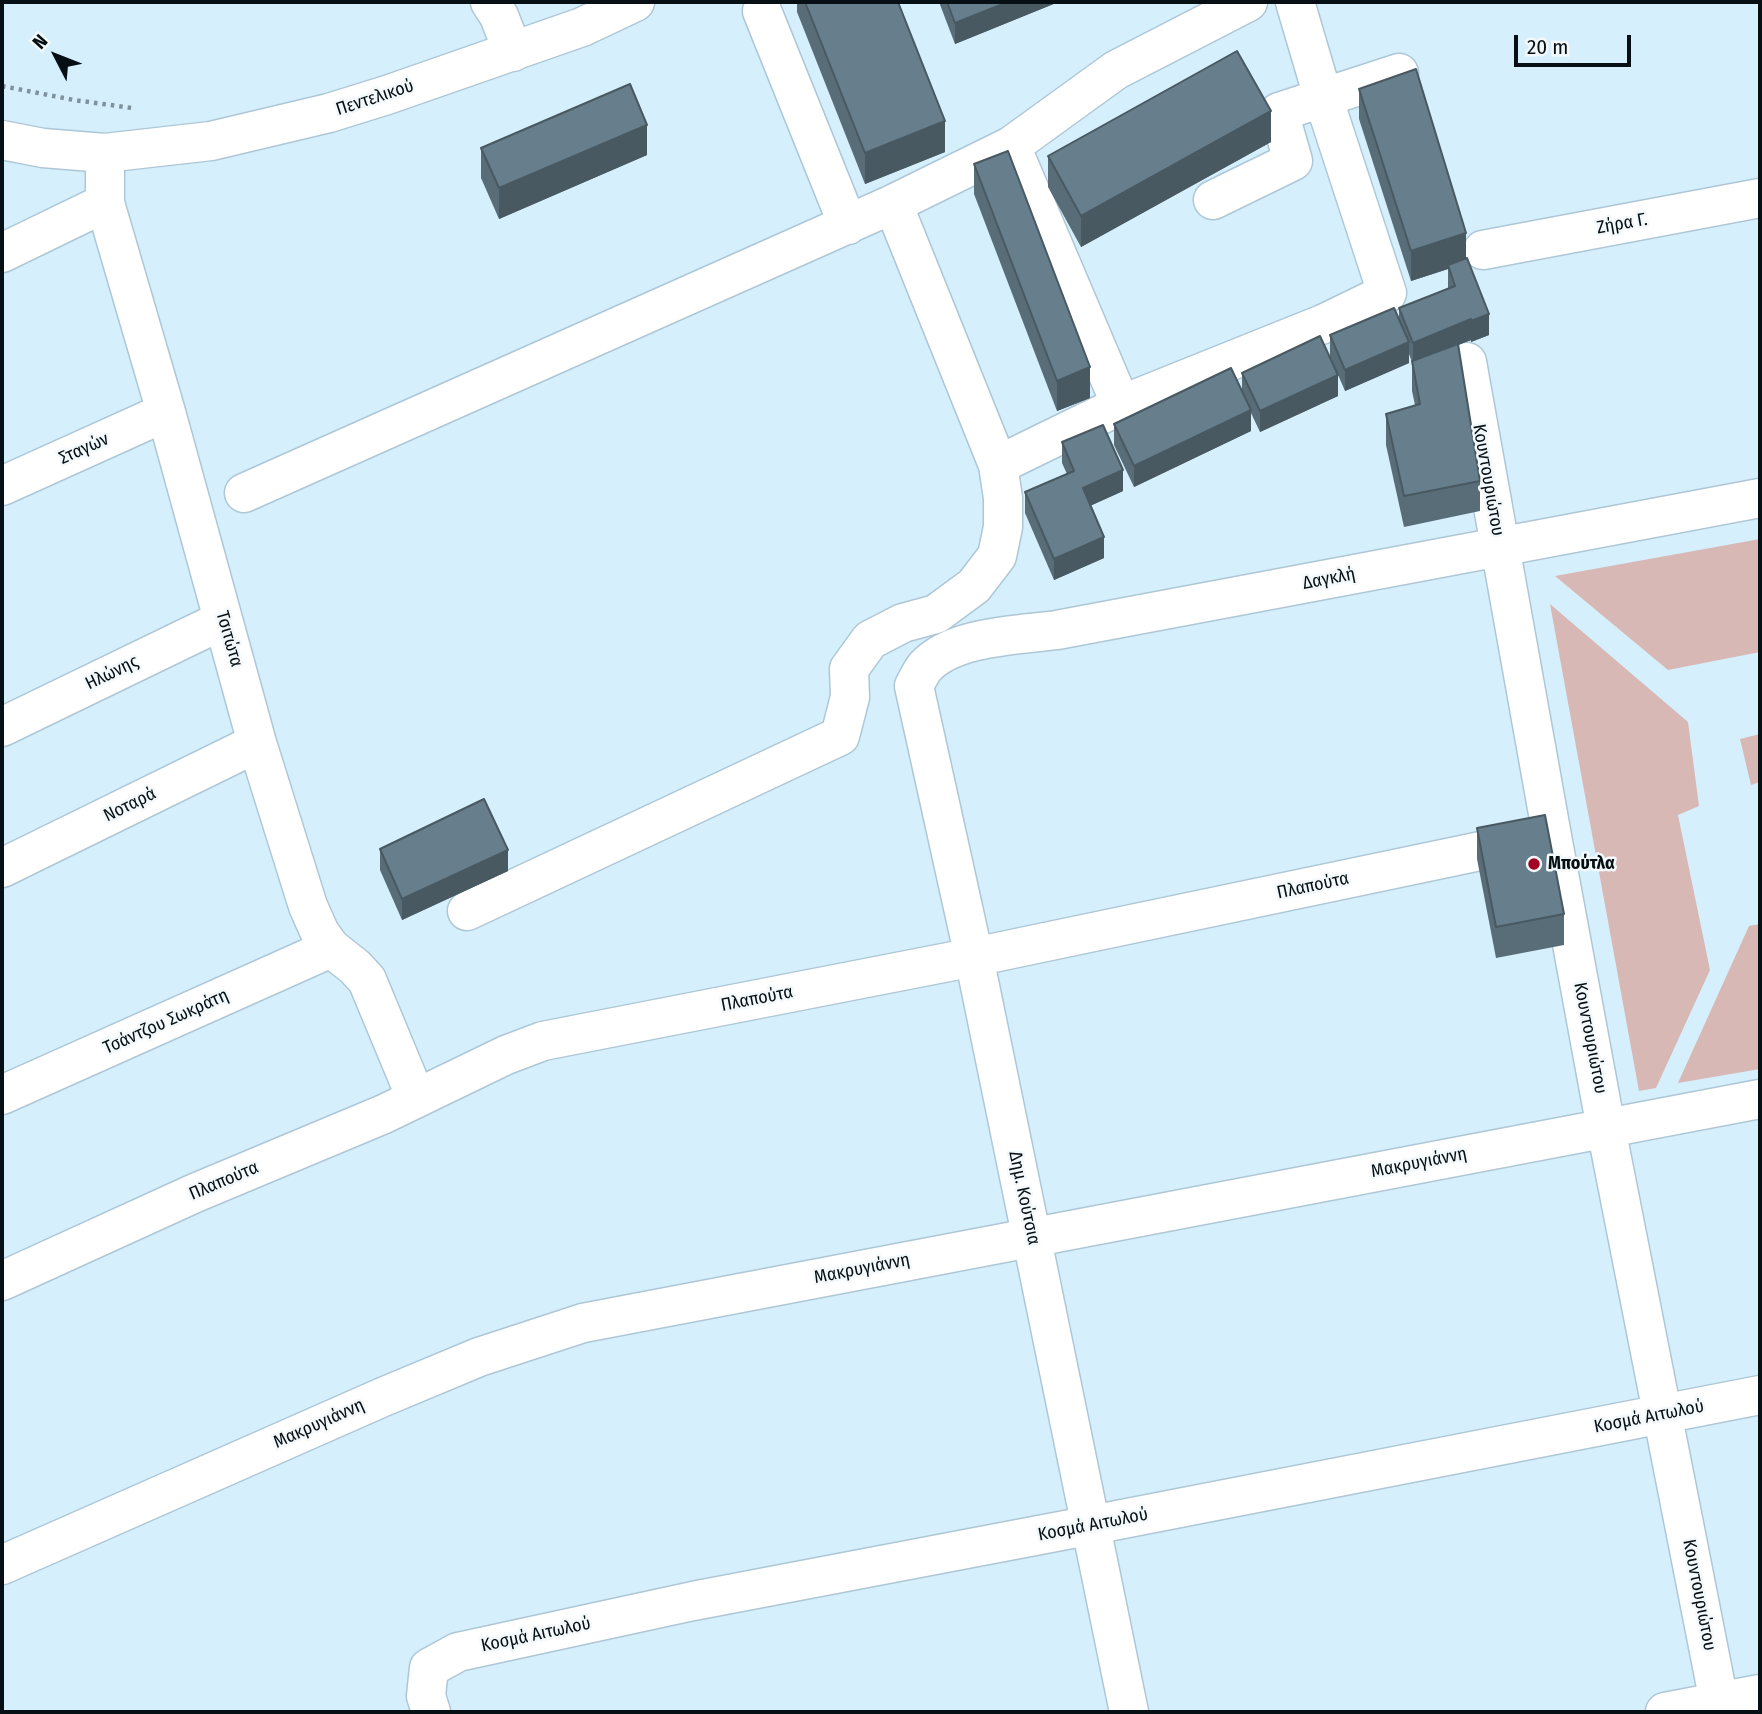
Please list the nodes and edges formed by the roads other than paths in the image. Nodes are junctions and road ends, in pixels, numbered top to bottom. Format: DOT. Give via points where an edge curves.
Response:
graph roads {
  1 [pos="490,2"];
  2 [pos="635,2"];
  3 [pos="1248,2"];
  4 [pos="1295,2"];
  5 [pos="762,11"];
  6 [pos="513,52"];
  7 [pos="1399,73"];
  8 [pos="1323,97"];
  9 [pos="2,141"];
  10 [pos="1011,146"];
  11 [pos="105,153"];
  12 [pos="1760,198"];
  13 [pos="1213,200"];
  14 [pos="105,203"];
  15 [pos="893,204"];
  16 [pos="848,225"];
  17 [pos="1483,250"];
  18 [pos="2,253"];
  19 [pos="1468,362"];
  20 [pos="1121,405"];
  21 [pos="166,412"];
  22 [pos="999,465"];
  23 [pos="2,486"];
  24 [pos="244,493"];
  25 [pos="1760,498"];
  26 [pos="1500,547"];
  27 [pos="223,620"];
  28 [pos="914,686"];
  29 [pos="2,727"];
  30 [pos="257,743"];
  31 [pos="1552,836"];
  32 [pos="2,868"];
  33 [pos="467,911"];
  34 [pos="331,948"];
  35 [pos="974,957"];
  36 [pos="2,1095"];
  37 [pos="416,1098"];
  38 [pos="1760,1099"];
  39 [pos="1606,1128"];
  40 [pos="1032,1237"];
  41 [pos="2,1281"];
  42 [pos="1760,1395"];
  43 [pos="1664,1414"];
  44 [pos="1092,1525"];
  45 [pos="2,1565"];
  46 [pos="1760,1694"];
  47 [pos="1720,1707"];
  48 [pos="431,1712"];
  49 [pos="1129,1712"];
  50 [pos="1665,1712"];
  1 -- 6 [label="street"];
  2 -- 6 [label="street, Πεντελικού"];
  3 -- 10 [label="street" via="1116,70"];
  4 -- 8 [label="street"];
  5 -- 16 [label="street"];
  6 -- 11 [label="street, Πεντελικού" via="329,113 211,141"];
  7 -- 8 [label="street"];
  8 -- 13 [label="street" via="1279,112 1293,161"];
  8 -- 20 [label="street" via="1387,293 1323,324"];
  9 -- 11 [label="street, Πεντελικού"];
  10 -- 15 [label="street"];
  10 -- 20 [label="street"];
  11 -- 14 [label="street, Τσιτώτα"];
  12 -- 17 [label="street, Ζήρα Γ."];
  14 -- 18 [label="street"];
  14 -- 21 [label="street, Τσιτώτα"];
  15 -- 16 [label="street"];
  15 -- 22 [label="street"];
  16 -- 24 [label="street"];
  19 -- 26 [label="street, Κουντουριώτου"];
  20 -- 22 [label="street"];
  21 -- 23 [label="street, Σταγών"];
  21 -- 27 [label="street, Τσιτώτα"];
  22 -- 33 [label="street" via="1003,527 997,556 974,586 936,614 903,623 870,640 849,669 850,697 840,736"];
  25 -- 26 [label="street, Δαγκλή"];
  26 -- 28 [label="street, Δαγκλή" via="1057,630 981,640 941,654 925,667"];
  26 -- 31 [label="street, Κουντουριώτου"];
  27 -- 29 [label="street, Ηλώνης"];
  27 -- 30 [label="street, Τσιτώτα"];
  28 -- 35 [label="street, Δημ. Κούτσια"];
  30 -- 32 [label="street, Νοταρά"];
  30 -- 34 [label="street, Τσιτώτα" via="308,906"];
  31 -- 35 [label="street, Πλαπούτα"];
  31 -- 39 [label="street, Κουντουριώτου"];
  34 -- 36 [label="street, Τσάντζου Σωκράτη"];
  34 -- 37 [label="street, Τσιτώτα" via="367,979"];
  35 -- 37 [label="street, Πλαπούτα" via="542,1041"];
  35 -- 40 [label="street, Δημ. Κούτσια"];
  37 -- 41 [label="street, Πλαπούτα"];
  38 -- 39 [label="street, Μακρυγιάννη"];
  39 -- 40 [label="street, Μακρυγιάννη"];
  39 -- 43 [label="street, Κουντουριώτου"];
  40 -- 44 [label="street, Δημ. Κούτσια"];
  40 -- 45 [label="street, Μακρυγιάννη" via="583,1323 479,1357 383,1396"];
  42 -- 43 [label="street, Κοσμά Αιτωλού"];
  43 -- 44 [label="street, Κοσμά Αιτωλού"];
  43 -- 47 [label="street, Κουντουριώτου"];
  44 -- 48 [label="street, Κοσμά Αιτωλού" via="458,1652 429,1668 426,1696"];
  44 -- 49 [label="street, Δημ. Κούτσια"];
  46 -- 47 [label="street"];
  47 -- 50 [label="street"];
}
